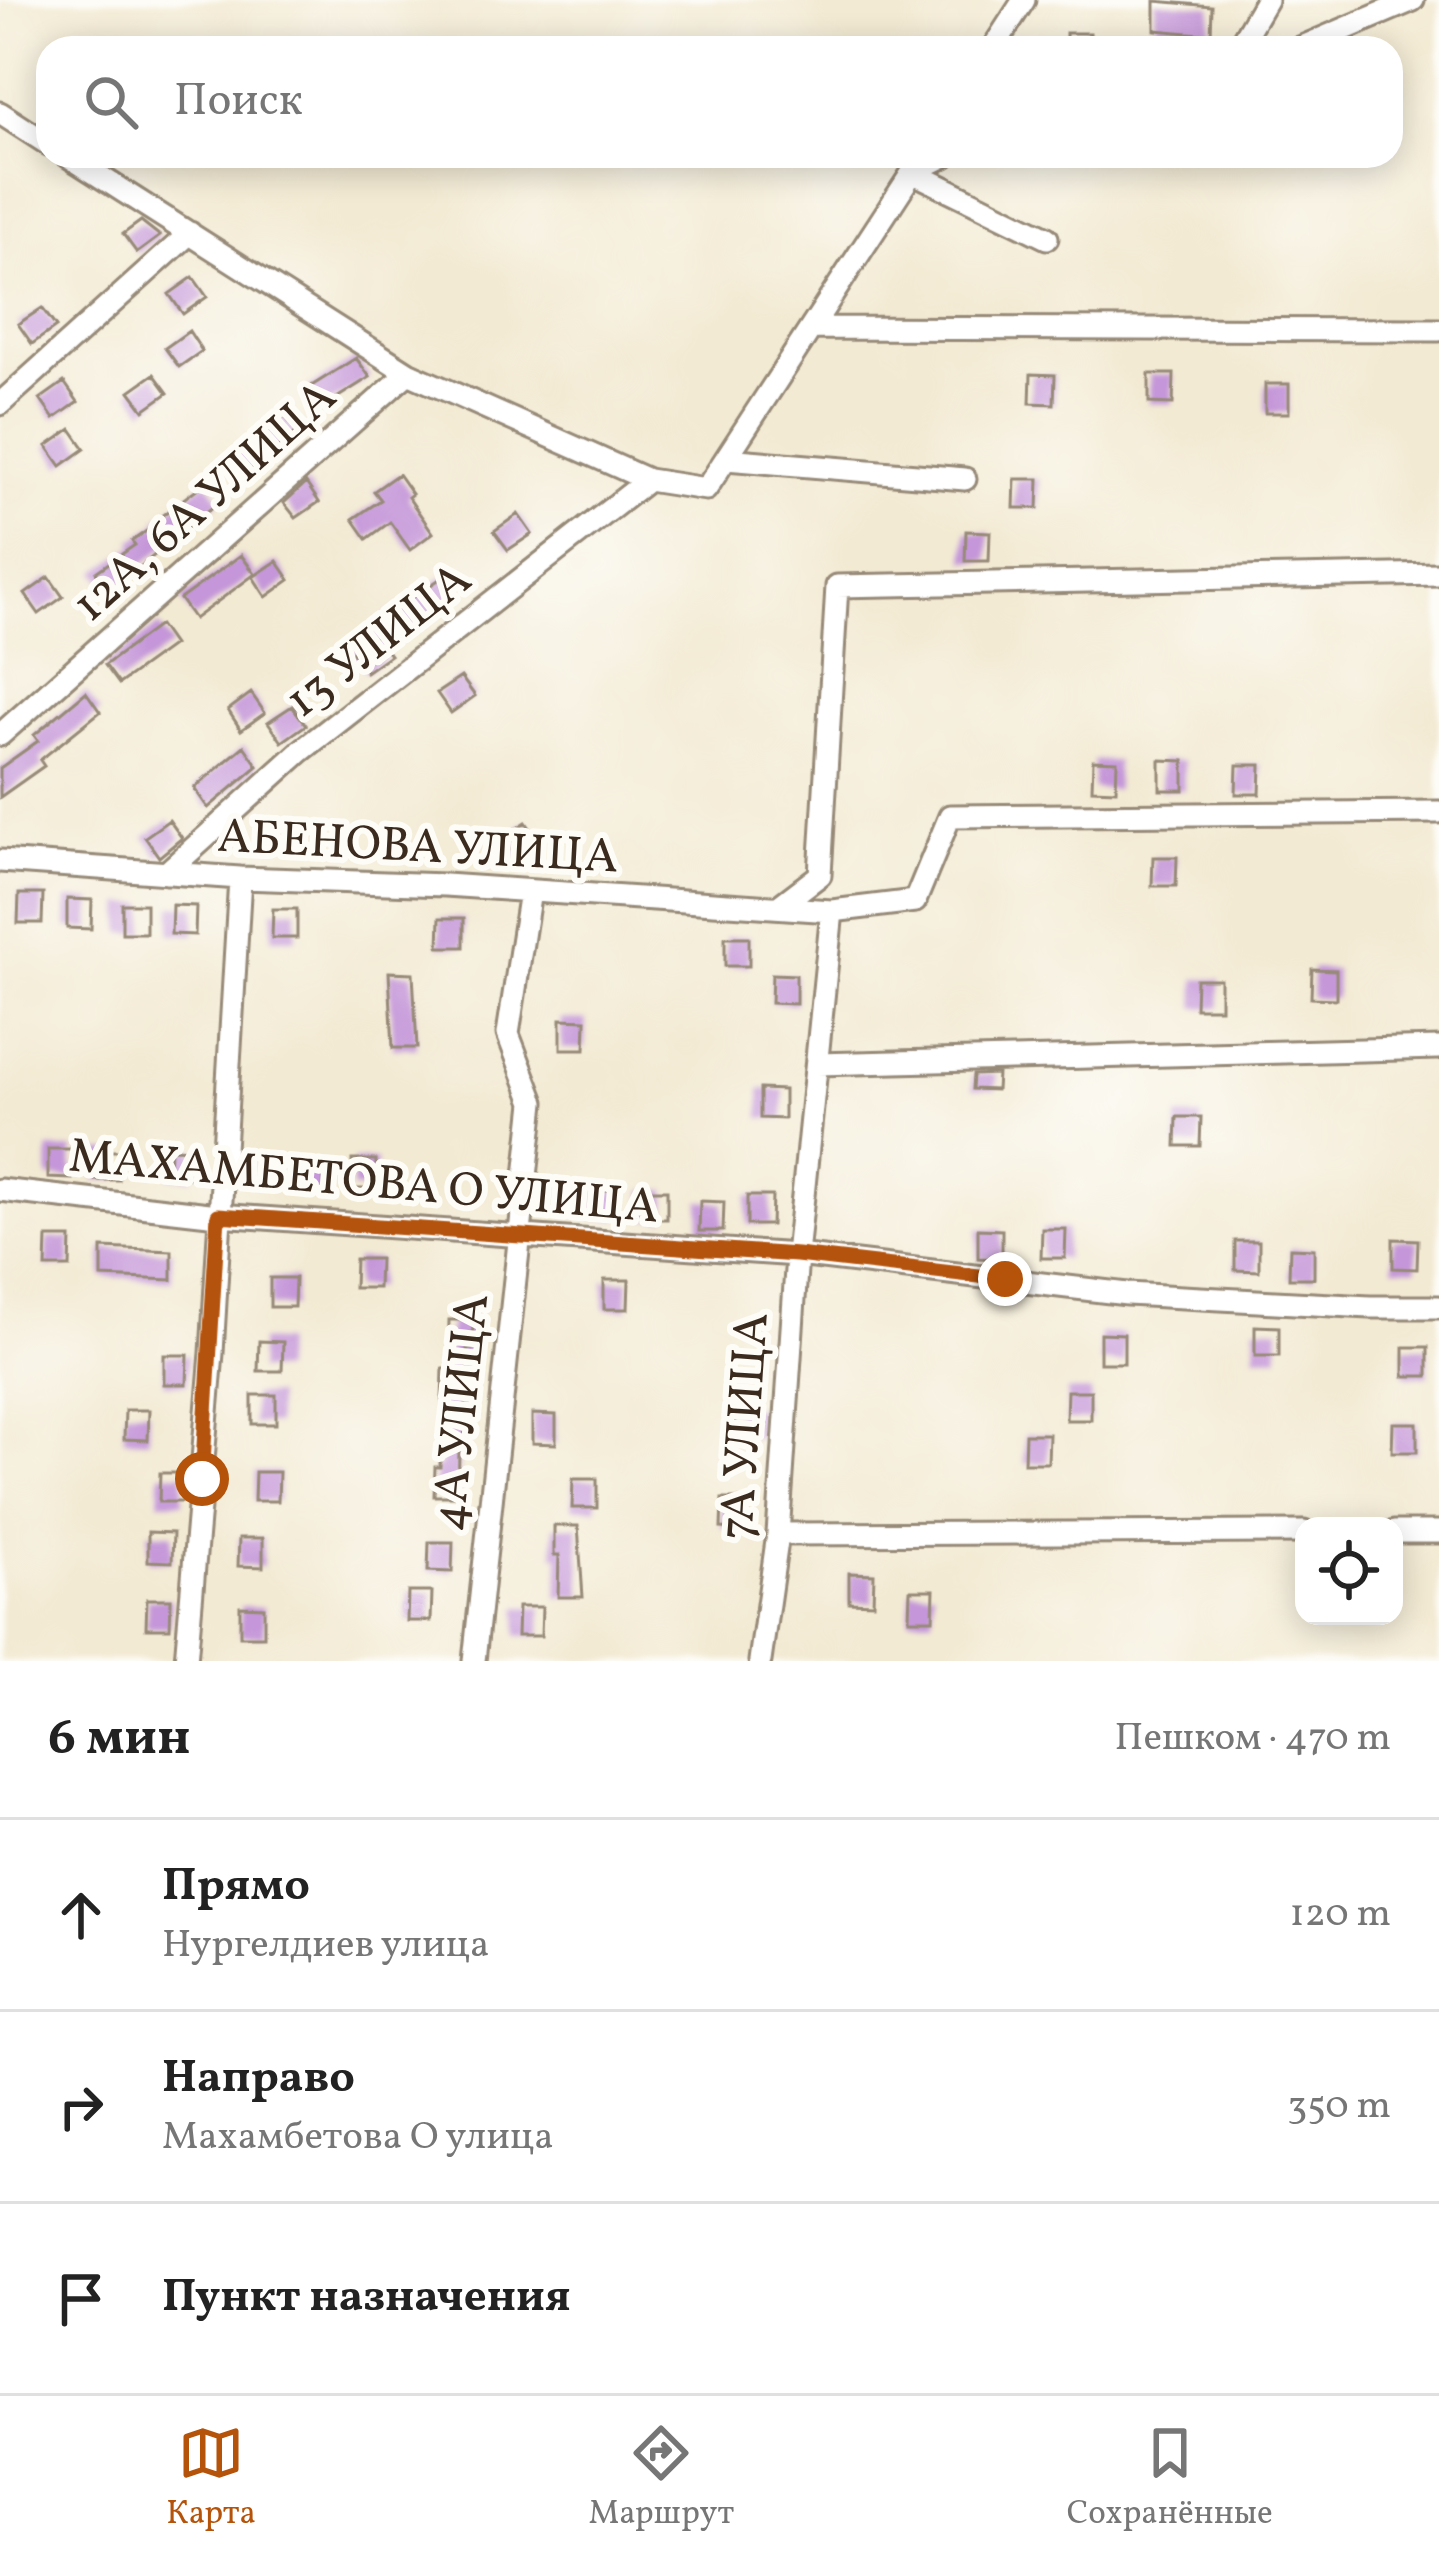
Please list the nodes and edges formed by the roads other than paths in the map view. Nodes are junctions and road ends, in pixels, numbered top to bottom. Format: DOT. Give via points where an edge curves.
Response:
graph roads {
  1 [pos="1024,0"];
  2 [pos="1266,0"];
  3 [pos="1413,0"];
  4 [pos="1001,36"];
  5 [pos="1245,36"];
  6 [pos="1328,36"];
  7 [pos="0,113"];
  8 [pos="36,136"];
  9 [pos="87,168"];
  10 [pos="914,168"];
  11 [pos="924,168"];
  12 [pos="190,233"];
  13 [pos="1047,238"];
  14 [pos="811,328"];
  15 [pos="1439,330"];
  16 [pos="408,373"];
  17 [pos="0,404"];
  18 [pos="726,459"];
  19 [pos="965,479"];
  20 [pos="648,480"];
  21 [pos="1439,574"];
  22 [pos="0,736"];
  23 [pos="1439,812"];
  24 [pos="0,861"];
  25 [pos="166,873"];
  26 [pos="240,878"];
  27 [pos="530,891"];
  28 [pos="778,907"];
  29 [pos="832,910"];
  30 [pos="1439,1048"];
  31 [pos="817,1064"];
  32 [pos="0,1190"];
  33 [pos="218,1215"];
  34 [pos="520,1233"];
  35 [pos="797,1255"];
  36 [pos="1439,1307"];
  37 [pos="1295,1532"];
  38 [pos="1403,1532"];
  39 [pos="1439,1532"];
  40 [pos="778,1534"];
  41 [pos="186,1661"];
  42 [pos="474,1661"];
  43 [pos="760,1661"];
  1 -- 4 [label="street"];
  2 -- 5 [label="street"];
  3 -- 6 [label="street"];
  7 -- 8 [label="street"];
  9 -- 12 [label="street"];
  10 -- 14 [label="street"];
  11 -- 13 [label="street"];
  12 -- 16 [label="street"];
  12 -- 17 [label="street"];
  14 -- 15 [label="street"];
  14 -- 18 [label="street"];
  16 -- 20 [label="street"];
  16 -- 22 [label="street, 12А, 6А УЛИЦА"];
  18 -- 19 [label="street"];
  18 -- 20 [label="street" via="706,490"];
  20 -- 25 [label="street, 13 УЛИЦА" via="301,751"];
  21 -- 28 [label="street" via="837,586 820,874"];
  23 -- 29 [label="street, АБЕНОВА УЛИЦА" via="950,816 915,902"];
  24 -- 25 [label="street, АБЕНОВА УЛИЦА"];
  25 -- 26 [label="street, АБЕНОВА УЛИЦА"];
  26 -- 27 [label="street, АБЕНОВА УЛИЦА"];
  26 -- 33 [label="street"];
  27 -- 28 [label="street, АБЕНОВА УЛИЦА"];
  27 -- 34 [label="street, 4А УЛИЦА" via="508,1034 534,1102"];
  28 -- 29 [label="street, АБЕНОВА УЛИЦА"];
  29 -- 31 [label="street, 7А УЛИЦА"];
  30 -- 31 [label="street"];
  31 -- 35 [label="street, 7А УЛИЦА"];
  32 -- 33 [label="street, МАХАМБЕТОВА О УЛИЦА"];
  33 -- 34 [label="street, МАХАМБЕТОВА О УЛИЦА"];
  33 -- 41 [label="street"];
  34 -- 35 [label="street, МАХАМБЕТОВА О УЛИЦА"];
  34 -- 42 [label="street, 4А УЛИЦА"];
  35 -- 36 [label="street, МАХАМБЕТОВА О УЛИЦА" via="1127,1294"];
  35 -- 40 [label="street, 7А УЛИЦА"];
  37 -- 40 [label="street"];
  38 -- 39 [label="street"];
  40 -- 43 [label="street, 7А УЛИЦА"];
}
